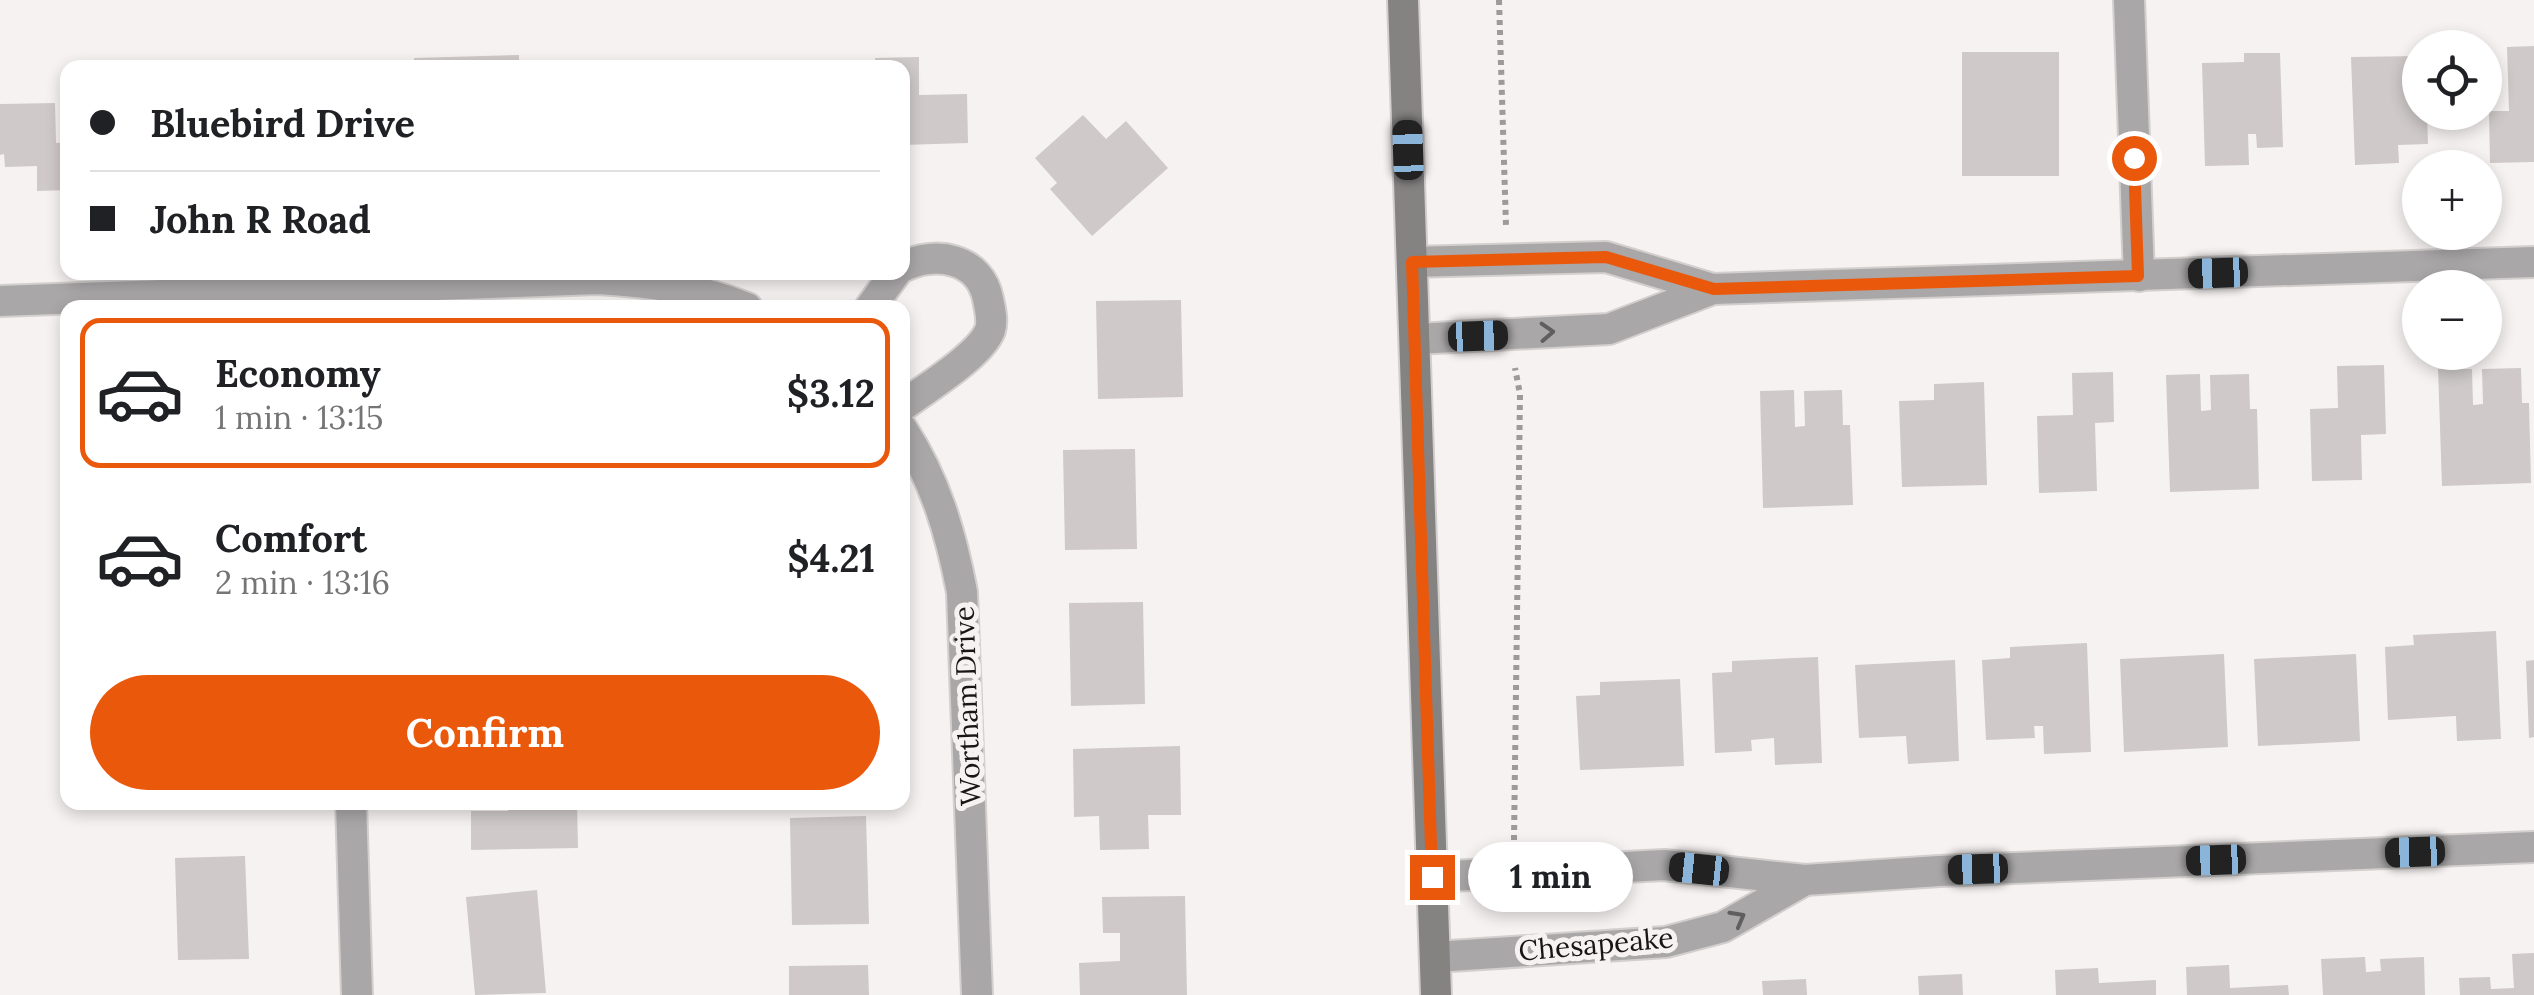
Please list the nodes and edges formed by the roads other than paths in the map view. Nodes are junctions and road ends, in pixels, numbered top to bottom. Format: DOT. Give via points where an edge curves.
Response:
graph roads {
  1 [pos="1404,0"];
  2 [pos="2130,0"];
  3 [pos="1412,262"];
  4 [pos="2534,262"];
  5 [pos="910,263"];
  6 [pos="2138,276"];
  7 [pos="617,280"];
  8 [pos="617,280"];
  9 [pos="1714,289"];
  10 [pos="336,298"];
  11 [pos="60,300"];
  12 [pos="112,300"];
  13 [pos="727,300"];
  14 [pos="0,301"];
  15 [pos="1415,338"];
  16 [pos="910,400"];
  17 [pos="910,443"];
  18 [pos="351,810"];
  19 [pos="2534,847"];
  20 [pos="1432,877"];
  21 [pos="1805,880"];
  22 [pos="1435,956"];
  23 [pos="357,995"];
  24 [pos="977,995"];
  25 [pos="1436,995"];
  1 -- 3 [label="main road"];
  2 -- 6 [label="street"];
  3 -- 9 [label="street" via="1606,257"];
  3 -- 15 [label="main road"];
  4 -- 6 [label="street"];
  5 -- 16 [label="street" via="950,258 972,270 986,287 991,328 981,346"];
  6 -- 9 [label="street"];
  7 -- 13 [label="street" via="656,282"];
  8 -- 10 [label="street"];
  15 -- 9 [label="street, one-way" via="1609,329"];
  10 -- 12 [label="street"];
  11 -- 14 [label="street"];
  15 -- 20 [label="main road"];
  17 -- 24 [label="street, Wortham Drive" via="952,538 962,592"];
  18 -- 23 [label="street"];
  19 -- 21 [label="street, Chesapeake"];
  20 -- 21 [label="street, Chesapeake" via="1664,865"];
  20 -- 22 [label="main road"];
  22 -- 21 [label="street, Chesapeake, one-way" via="1666,942 1722,926"];
  22 -- 25 [label="main road"];
}
